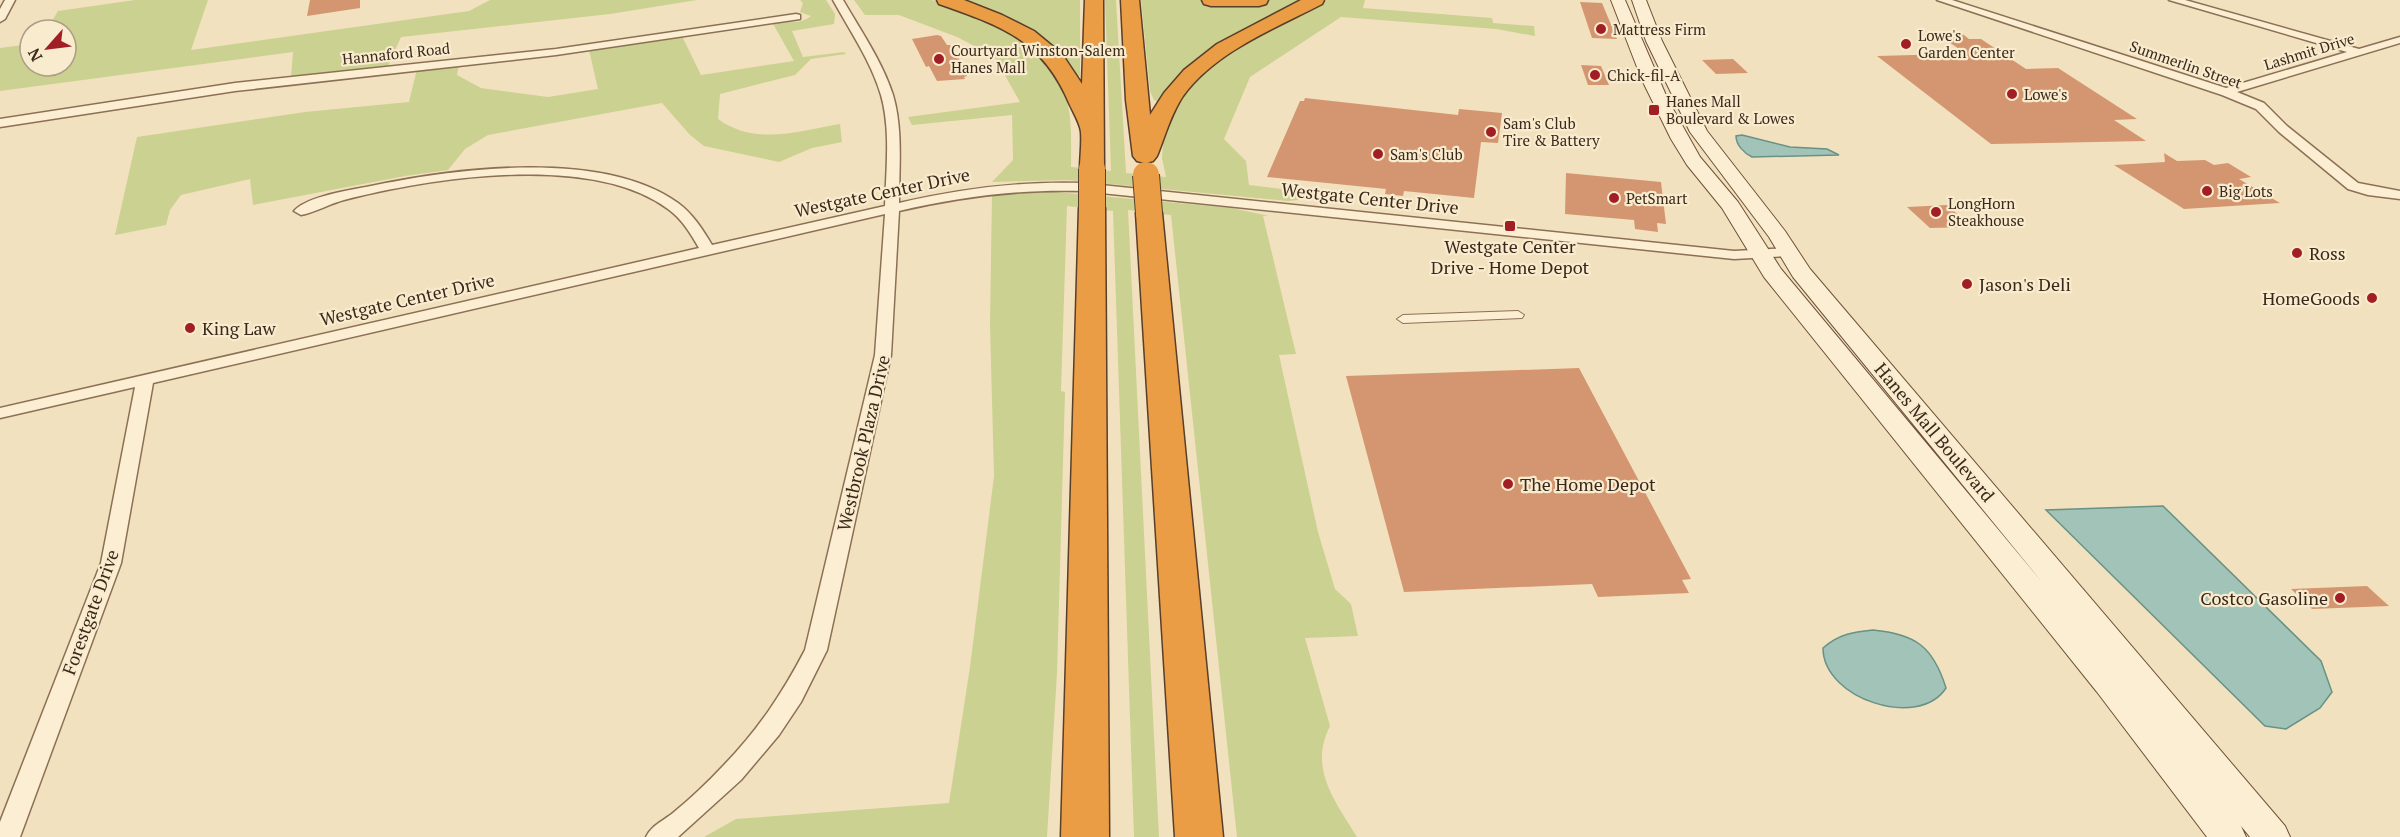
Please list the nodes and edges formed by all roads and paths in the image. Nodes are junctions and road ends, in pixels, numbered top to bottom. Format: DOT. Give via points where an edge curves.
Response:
graph roads {
  1 [pos="10,0"];
  2 [pos="838,0"];
  3 [pos="946,0"];
  4 [pos="1094,0"];
  5 [pos="1130,0"];
  6 [pos="1211,0"];
  7 [pos="1259,0"];
  8 [pos="1315,0"];
  9 [pos="1618,0"];
  10 [pos="1639,0"];
  11 [pos="1942,0"];
  12 [pos="2174,0"];
  13 [pos="796,16"];
  14 [pos="0,19"];
  15 [pos="2400,40"];
  16 [pos="2358,52"];
  17 [pos="2226,92"];
  18 [pos="0,123"];
  19 [pos="1091,127"];
  20 [pos="1145,166"];
  21 [pos="2399,196"];
  22 [pos="891,208"];
  23 [pos="301,211"];
  24 [pos="708,251"];
  25 [pos="1788,252"];
  26 [pos="1761,254"];
  27 [pos="1518,315"];
  28 [pos="1403,319"];
  29 [pos="145,380"];
  30 [pos="0,412"];
  31 [pos="7,837"];
  32 [pos="659,837"];
  33 [pos="1085,837"];
  34 [pos="1199,837"];
  35 [pos="2228,837"];
  36 [pos="2272,837"];
  1 -- 14 [label="street"];
  2 -- 22 [label="street, Westbrook Plaza Drive" via="877,69 887,96 894,155"];
  3 -- 19 [label="highway" via="994,18 1046,51 1064,71"];
  4 -- 19 [label="highway"];
  5 -- 20 [label="highway"];
  6 -- 7 [label="highway"];
  8 -- 20 [label="highway" via="1207,60 1177,90 1163,112"];
  9 -- 26 [label="main road, Hanes Mall Boulevard" via="1669,119 1692,159 1715,185"];
  10 -- 25 [label="main road, Hanes Mall Boulevard" via="1660,55 1699,132 1754,201"];
  11 -- 17 [label="street, Summerlin Street"];
  12 -- 16 [label="street"];
  13 -- 18 [label="street, Hannaford Road" via="564,51 235,87"];
  15 -- 16 [label="street, Lashmit Drive"];
  16 -- 17 [label="street, Lashmit Drive"];
  17 -- 21 [label="street, Summerlin Street" via="2260,106 2353,186"];
  19 -- 33 [label="highway, bridge"];
  20 -- 34 [label="highway, bridge"];
  22 -- 24 [label="street, Westgate Center Drive"];
  22 -- 26 [label="street, Westgate Center Drive" via="981,190 1066,186 1723,254"];
  22 -- 32 [label="street, Westbrook Plaza Drive" via="885,349 816,650 771,728 732,773"];
  23 -- 24 [label="street" via="342,197 427,180 514,172 570,174 631,186 661,199 691,223"];
  24 -- 29 [label="street, Westgate Center Drive"];
  25 -- 26 [label="street, Westgate Center Drive"];
  25 -- 36 [label="main road, Hanes Mall Boulevard"];
  26 -- 35 [label="main road, Hanes Mall Boulevard"];
  27 -- 28 [label="street"];
  29 -- 30 [label="street, Westgate Center Drive"];
  29 -- 31 [label="street, Forestgate Drive" via="111,563"];
}
